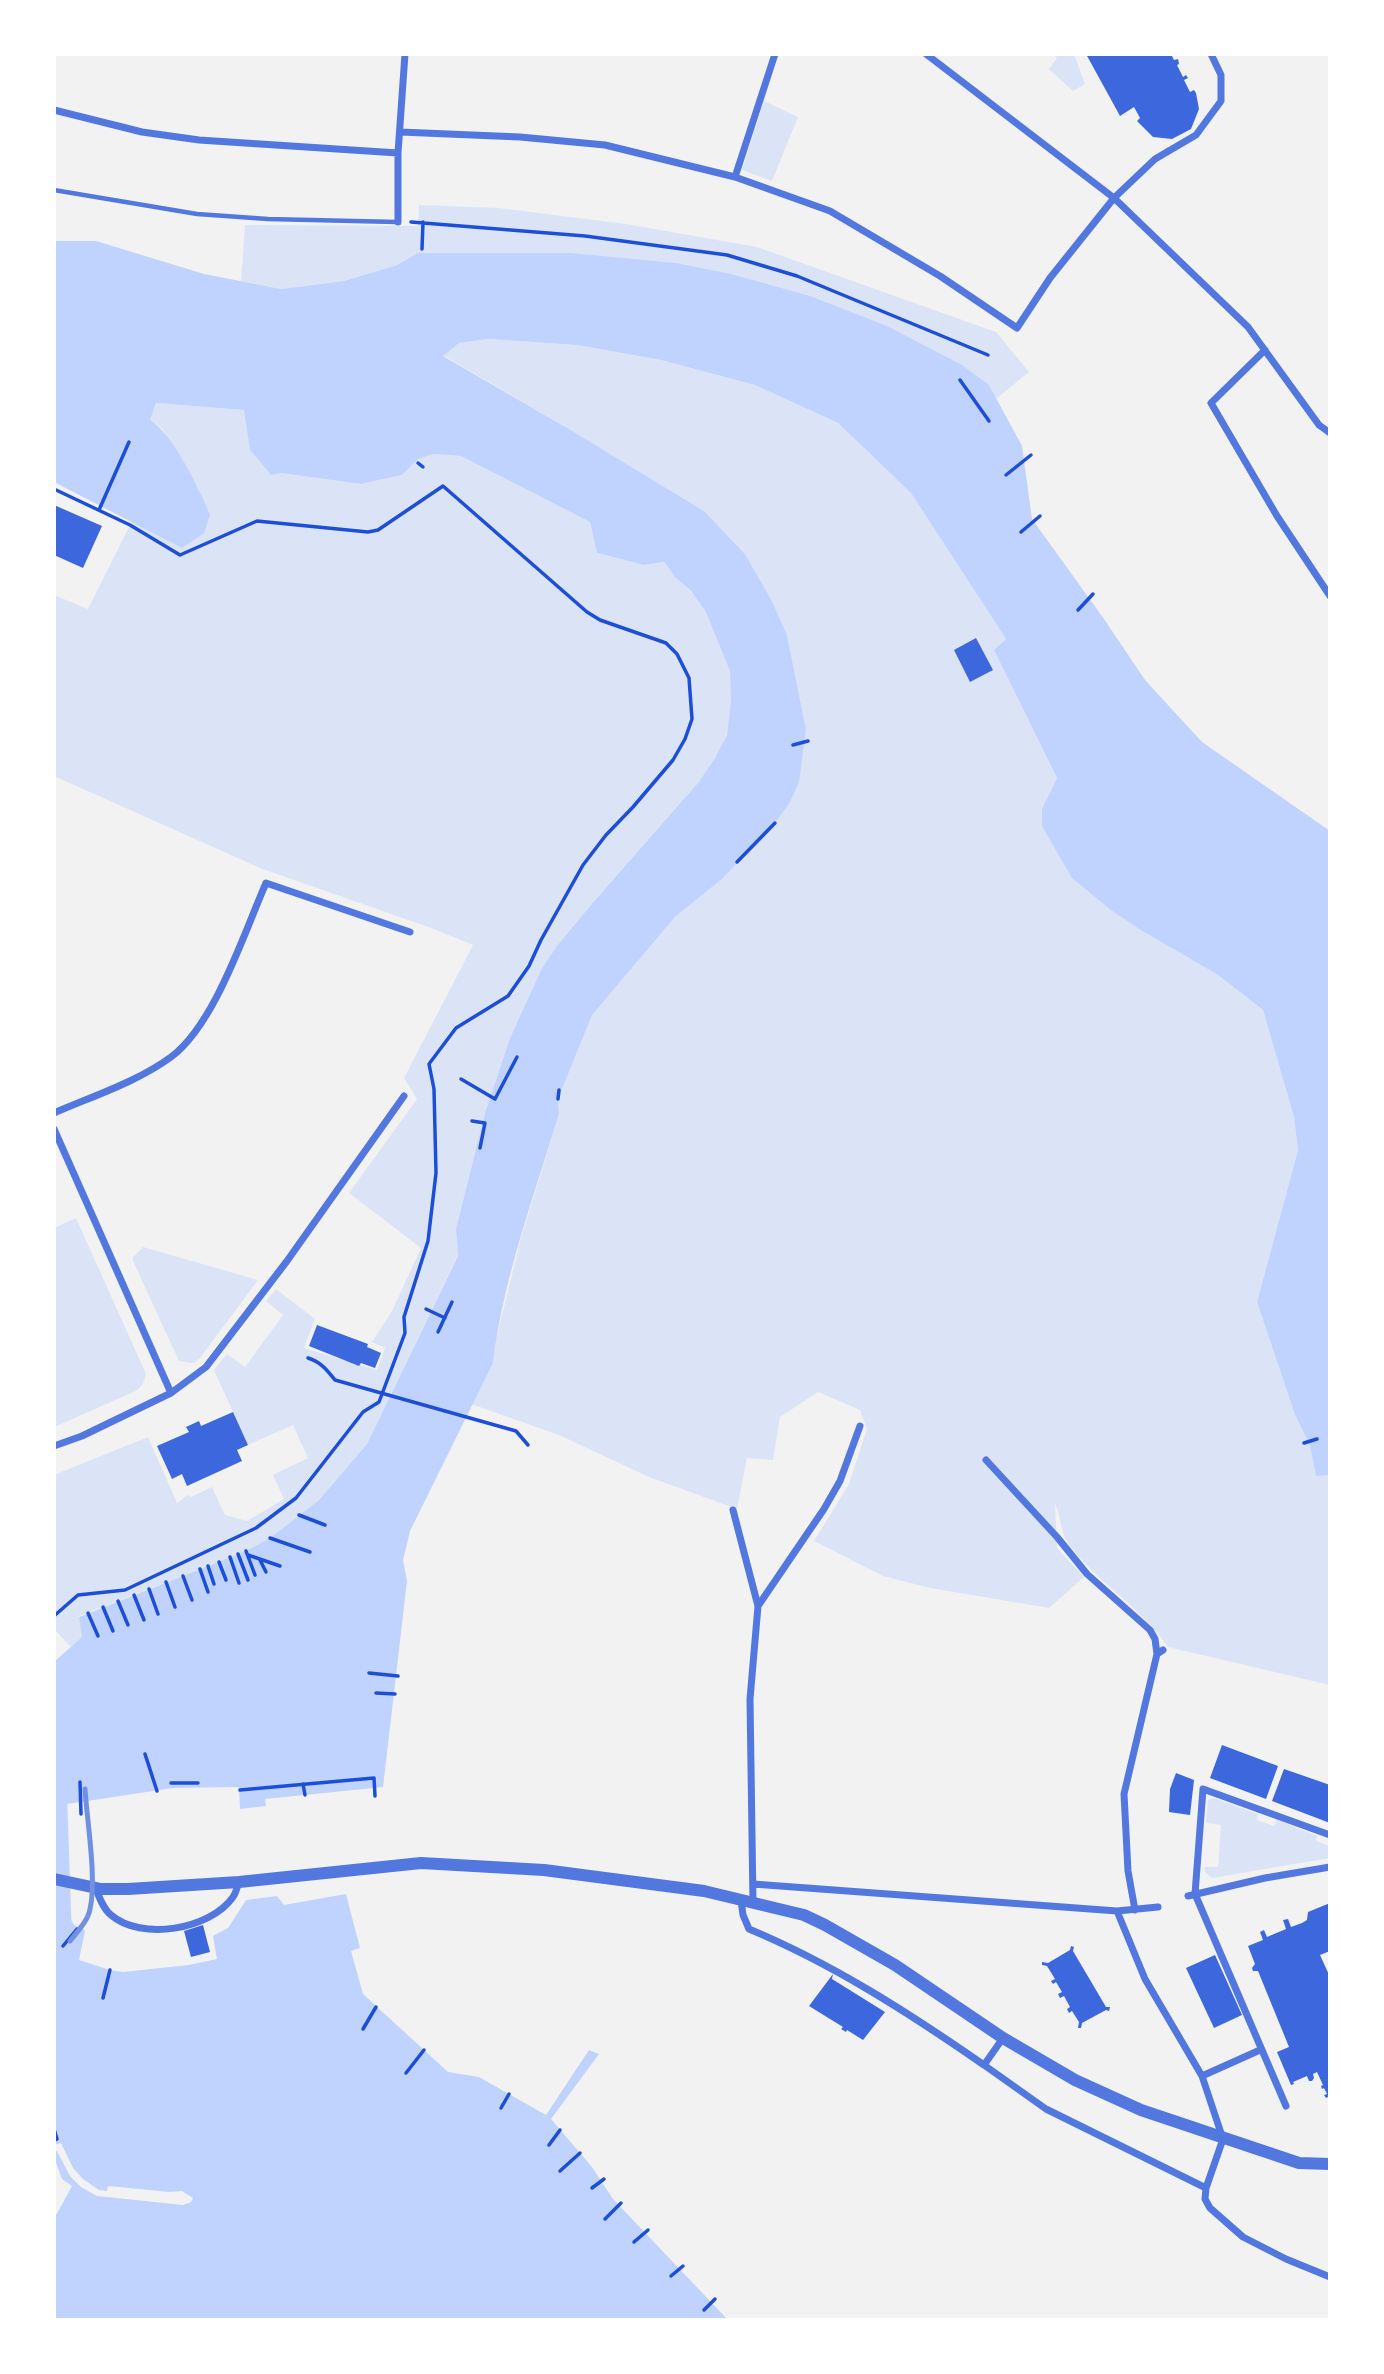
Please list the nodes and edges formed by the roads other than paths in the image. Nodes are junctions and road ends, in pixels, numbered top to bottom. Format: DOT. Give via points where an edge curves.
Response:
graph roads {
  1 [pos="405,54"];
  2 [pos="775,54"];
  3 [pos="926,54"];
  4 [pos="1212,54"];
  5 [pos="54,110"];
  6 [pos="400,132"];
  7 [pos="398,153"];
  8 [pos="735,177"];
  9 [pos="54,190"];
  10 [pos="1114,198"];
  11 [pos="398,222"];
  12 [pos="1265,350"];
  13 [pos="1330,433"];
  14 [pos="1330,596"];
  15 [pos="410,932"];
  16 [pos="404,1096"];
  17 [pos="54,1113"];
  18 [pos="54,1129"];
  19 [pos="171,1393"];
  20 [pos="860,1426"];
  21 [pos="54,1446"];
  22 [pos="986,1460"];
  23 [pos="733,1510"];
  24 [pos="758,1606"];
  25 [pos="1330,1835"];
  26 [pos="1330,1867"];
  27 [pos="54,1879"];
  28 [pos="239,1882"];
  29 [pos="753,1884"];
  30 [pos="89,1886"];
  31 [pos="1192,1895"];
  32 [pos="747,1901"];
  33 [pos="1158,1907"];
  34 [pos="1135,1910"];
  35 [pos="1117,1911"];
  36 [pos="1003,2038"];
  37 [pos="1260,2050"];
  38 [pos="984,2065"];
  39 [pos="1202,2076"];
  40 [pos="1286,2106"];
  41 [pos="1223,2139"];
  42 [pos="1330,2164"];
  43 [pos="1206,2188"];
  44 [pos="1330,2277"];
  1 -- 6 [label="street"];
  2 -- 8 [label="street"];
  3 -- 10 [label="street"];
  4 -- 10 [label="street" via="1221,75 1222,101 1196,135 1155,159"];
  5 -- 7 [label="street" via="142,132 199,140"];
  6 -- 7 [label="street"];
  6 -- 8 [label="street" via="605,145"];
  7 -- 11 [label="street"];
  8 -- 10 [label="street" via="830,211 1017,328"];
  9 -- 11 [label="lane" via="197,214"];
  10 -- 12 [label="street" via="1248,327"];
  12 -- 13 [label="street" via="1319,425"];
  12 -- 14 [label="street" via="1211,403"];
  15 -- 17 [label="street" via="265,883 214,1004 173,1056"];
  16 -- 19 [label="street" via="206,1367"];
  18 -- 19 [label="street"];
  19 -- 21 [label="street"];
  20 -- 24 [label="street" via="840,1481"];
  22 -- 34 [label="street" via="1087,1574 1150,1630 1160,1652 1124,1794"];
  23 -- 24 [label="street"];
  24 -- 29 [label="street" via="750,1699"];
  25 -- 31 [label="street" via="1203,1789"];
  26 -- 31 [label="street"];
  27 -- 30 [label="street"];
  28 -- 30 [label="street" via="128,1889"];
  28 -- 30 [label="street" via="233,1897 213,1915 190,1926 158,1929 127,1926 108,1913"];
  28 -- 32 [label="street" via="421,1863 544,1870"];
  29 -- 32 [label="street"];
  29 -- 35 [label="street"];
  31 -- 37 [label="street"];
  32 -- 36 [label="street" via="825,1925 895,1965"];
  32 -- 38 [label="street" via="743,1915 749,1929 905,2010"];
  33 -- 34 [label="street"];
  34 -- 35 [label="street"];
  35 -- 39 [label="street" via="1144,1979"];
  36 -- 38 [label="street"];
  36 -- 41 [label="street" via="1074,2080"];
  37 -- 39 [label="street"];
  37 -- 40 [label="street"];
  38 -- 43 [label="street" via="1046,2109"];
  39 -- 41 [label="street"];
  41 -- 42 [label="street" via="1299,2163"];
  41 -- 43 [label="street"];
  43 -- 44 [label="street" via="1210,2208 1243,2237"];
}
